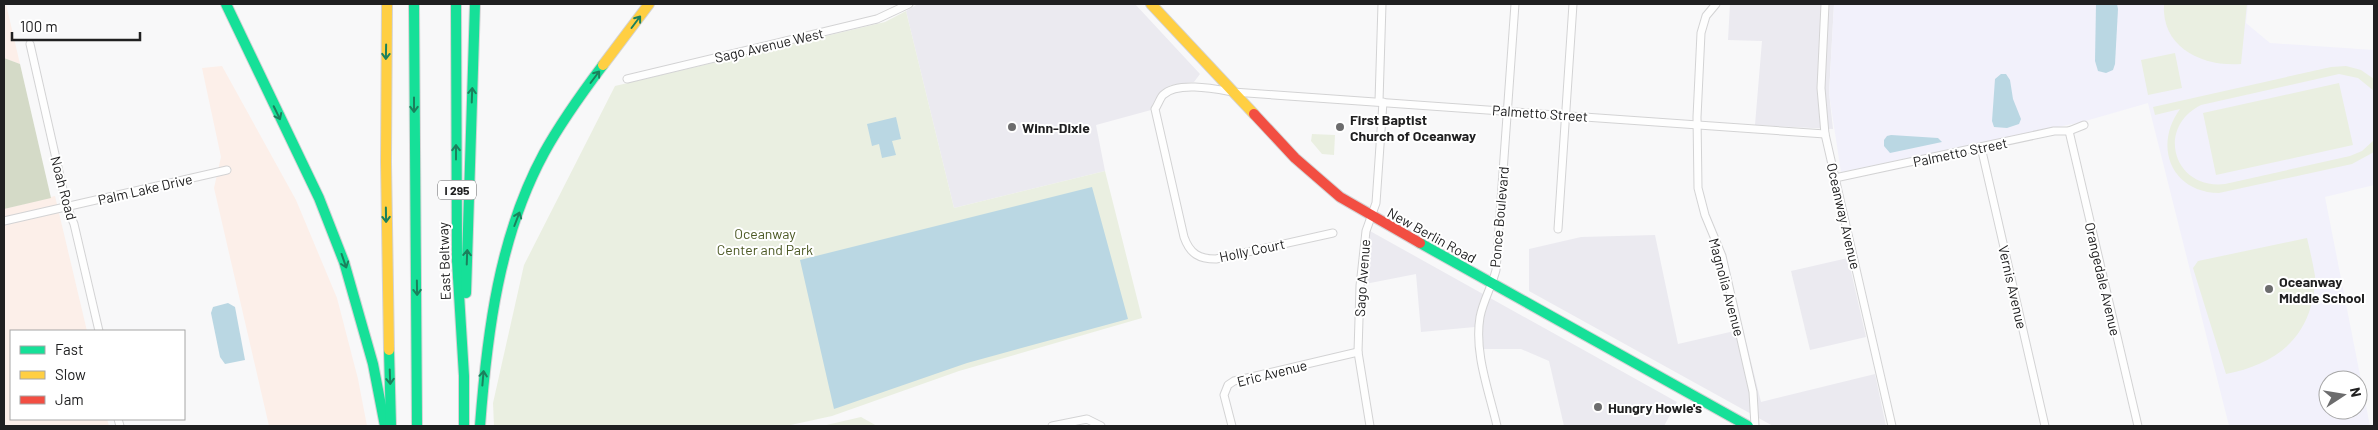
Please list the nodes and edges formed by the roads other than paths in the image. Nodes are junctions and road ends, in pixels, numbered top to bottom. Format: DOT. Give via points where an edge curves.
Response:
graph roads {
  1 [pos="218,4"];
  2 [pos="226,4"];
  3 [pos="387,4"];
  4 [pos="414,4"];
  5 [pos="456,4"];
  6 [pos="474,4"];
  7 [pos="650,4"];
  8 [pos="909,4"];
  9 [pos="1151,4"];
  10 [pos="1382,4"];
  11 [pos="1515,4"];
  12 [pos="1573,4"];
  13 [pos="1716,4"];
  14 [pos="1824,4"];
  15 [pos="30,44"];
  16 [pos="256,70"];
  17 [pos="627,79"];
  18 [pos="1233,92"];
  19 [pos="1381,101"];
  20 [pos="1508,111"];
  21 [pos="1566,115"];
  22 [pos="1696,124"];
  23 [pos="2084,125"];
  24 [pos="2069,131"];
  25 [pos="1825,134"];
  26 [pos="1981,147"];
  27 [pos="1164,148"];
  28 [pos="227,170"];
  29 [pos="1835,178"];
  30 [pos="67,207"];
  31 [pos="1372,217"];
  32 [pos="4,221"];
  33 [pos="1558,230"];
  34 [pos="1333,233"];
  35 [pos="1493,285"];
  36 [pos="99,330"];
  37 [pos="1358,352"];
  38 [pos="464,376"];
  39 [pos="384,426"];
  40 [pos="391,426"];
  41 [pos="417,426"];
  42 [pos="464,426"];
  43 [pos="480,426"];
  44 [pos="1052,426"];
  45 [pos="1101,426"];
  46 [pos="1232,426"];
  47 [pos="1370,426"];
  48 [pos="1497,426"];
  49 [pos="1748,426"];
  50 [pos="1755,426"];
  51 [pos="1892,426"];
  52 [pos="2045,426"];
  53 [pos="2138,426"];
  1 -- 16 [label="main road"];
  2 -- 16 [label="main road"];
  3 -- 40 [label="main road, one-way" via="386,174"];
  4 -- 41 [label="main road, East Beltway, one-way"];
  38 -- 5 [label="main road, East Beltway / I 295, one-way" via="457,261"];
  38 -- 6 [label="main road, one-way"];
  43 -- 7 [label="main road, one-way" via="491,316 500,275 524,202 563,121"];
  8 -- 17 [label="street, Sago Avenue West" via="877,19"];
  9 -- 18 [label="main road, New Berlin Road"];
  10 -- 19 [label="street, Sago Avenue"];
  11 -- 20 [label="street, Ponce Boulevard"];
  12 -- 21 [label="street"];
  13 -- 22 [label="street, Magnolia Avenue" via="1706,16 1701,33"];
  14 -- 25 [label="street, Oceanway Avenue" via="1820,88"];
  15 -- 30 [label="street, Noah Road"];
  16 -- 39 [label="main road, one-way" via="320,198 344,262 373,364"];
  18 -- 19 [label="street, Palmetto Street"];
  18 -- 27 [label="street, Palmetto Street" via="1186,88 1173,89 1163,95 1156,109"];
  18 -- 31 [label="main road, New Berlin Road" via="1320,181"];
  19 -- 20 [label="street, Palmetto Street"];
  19 -- 31 [label="street, Sago Avenue" via="1376,203"];
  20 -- 21 [label="street, Palmetto Street"];
  20 -- 35 [label="street, Ponce Boulevard"];
  21 -- 22 [label="street, Palmetto Street"];
  21 -- 33 [label="street"];
  22 -- 25 [label="street, Palmetto Street"];
  22 -- 50 [label="street, Magnolia Avenue" via="1698,188 1722,256 1753,392"];
  23 -- 24 [label="street, Palmetto Street"];
  24 -- 26 [label="street, Palmetto Street" via="2054,131"];
  24 -- 53 [label="street, Orangedale Avenue"];
  25 -- 29 [label="street, Oceanway Avenue"];
  26 -- 29 [label="street, Palmetto Street"];
  26 -- 52 [label="street, Vernis Avenue"];
  27 -- 34 [label="street, Holly Court" via="1187,246 1202,259 1216,259"];
  28 -- 30 [label="street, Palm Lake Drive"];
  29 -- 51 [label="street, Oceanway Avenue"];
  30 -- 32 [label="street, Palm Lake Drive"];
  30 -- 36 [label="street, Noah Road" via="74,224"];
  31 -- 35 [label="main road, New Berlin Road"];
  31 -- 37 [label="street, Sago Avenue" via="1366,231 1360,286"];
  35 -- 48 [label="street, Ponce Boulevard" via="1480,314 1478,342"];
  35 -- 49 [label="main road, New Berlin Road"];
  37 -- 46 [label="street, Eric Avenue" via="1234,381 1228,385 1224,395"];
  37 -- 47 [label="street, Sago Avenue"];
  38 -- 42 [label="main road, East Beltway / I 295"];
  44 -- 45 [label="street" via="1087,419"];
}
